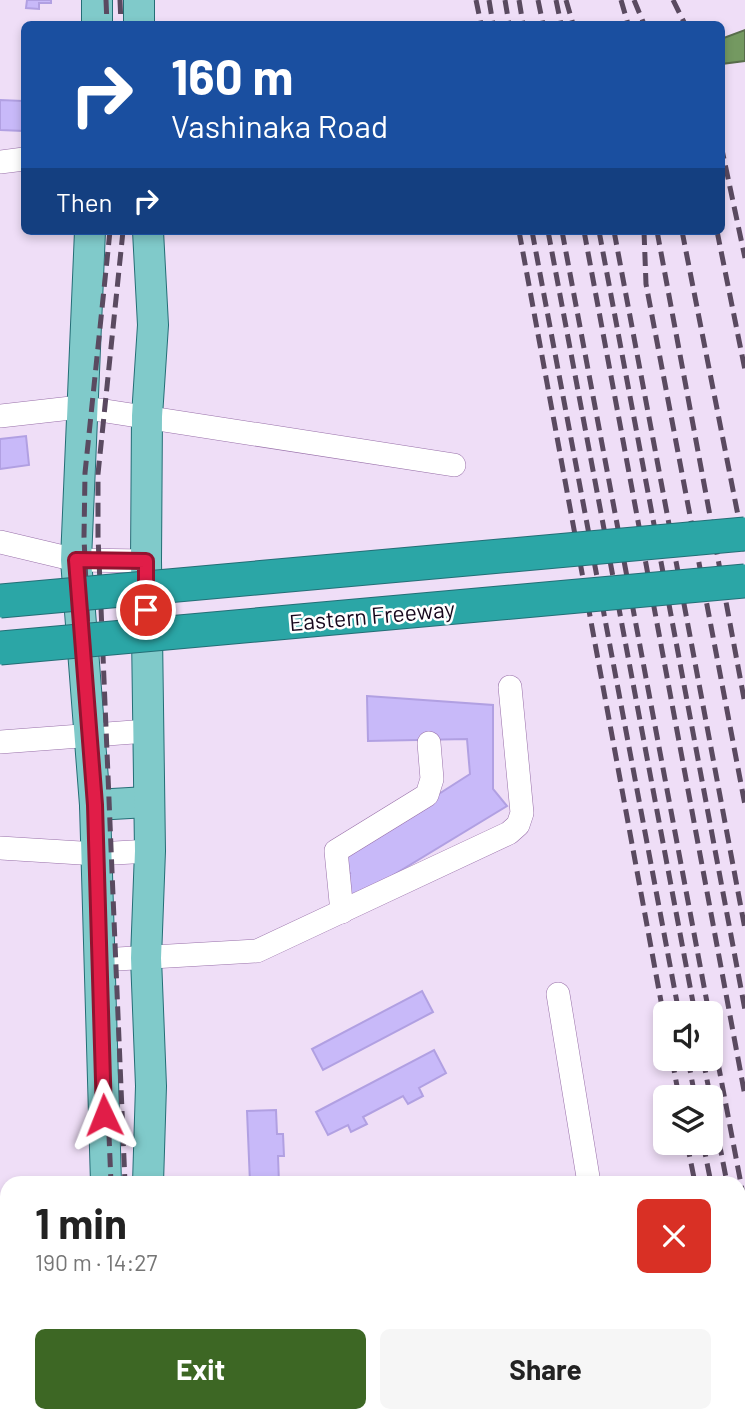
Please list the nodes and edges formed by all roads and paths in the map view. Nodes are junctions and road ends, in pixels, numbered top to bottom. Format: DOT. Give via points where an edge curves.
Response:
graph roads {
  1 [pos="97,0"];
  2 [pos="139,0"];
  3 [pos="97,21"];
  4 [pos="139,21"];
  5 [pos="21,159"];
  6 [pos="0,162"];
  7 [pos="90,235"];
  8 [pos="148,235"];
  9 [pos="80,407"];
  10 [pos="0,416"];
  11 [pos="147,416"];
  12 [pos="454,465"];
  13 [pos="745,534"];
  14 [pos="0,542"];
  15 [pos="76,560"];
  16 [pos="146,561"];
  17 [pos="745,581"];
  18 [pos="0,601"];
  19 [pos="0,648"];
  20 [pos="510,687"];
  21 [pos="147,731"];
  22 [pos="91,736"];
  23 [pos="0,743"];
  24 [pos="429,743"];
  25 [pos="147,802"];
  26 [pos="95,805"];
  27 [pos="0,848"];
  28 [pos="150,851"];
  29 [pos="97,854"];
  30 [pos="342,912"];
  31 [pos="146,958"];
  32 [pos="100,960"];
  33 [pos="558,994"];
  34 [pos="150,1086"];
  35 [pos="103,1092"];
  36 [pos="106,1176"];
  37 [pos="148,1176"];
  38 [pos="588,1176"];
  1 -- 3 [label="main road"];
  2 -- 4 [label="main road"];
  5 -- 6 [label="street"];
  7 -- 9 [label="main road"];
  8 -- 11 [label="main road" via="153,325"];
  9 -- 10 [label="street"];
  9 -- 11 [label="street"];
  9 -- 15 [label="main road"];
  11 -- 12 [label="street"];
  11 -- 16 [label="main road"];
  13 -- 18 [label="highway, Eastern Freeway, bridge"];
  14 -- 15 [label="street"];
  15 -- 16 [label="street"];
  15 -- 22 [label="main road"];
  16 -- 21 [label="main road"];
  17 -- 19 [label="highway, Eastern Freeway, bridge"];
  20 -- 30 [label="street" via="522,813 518,825 509,834"];
  21 -- 22 [label="street"];
  21 -- 25 [label="main road"];
  22 -- 23 [label="street"];
  22 -- 26 [label="main road"];
  24 -- 30 [label="street" via="432,779 427,795 336,851"];
  25 -- 26 [label="main road"];
  25 -- 28 [label="main road"];
  26 -- 29 [label="main road"];
  27 -- 29 [label="street"];
  28 -- 29 [label="street"];
  28 -- 31 [label="main road"];
  29 -- 32 [label="main road"];
  30 -- 31 [label="street" via="257,951"];
  31 -- 32 [label="street"];
  31 -- 34 [label="main road"];
  32 -- 35 [label="main road"];
  33 -- 38 [label="street"];
  34 -- 35 [label="main road"];
  34 -- 37 [label="main road"];
  35 -- 36 [label="main road"];
}
